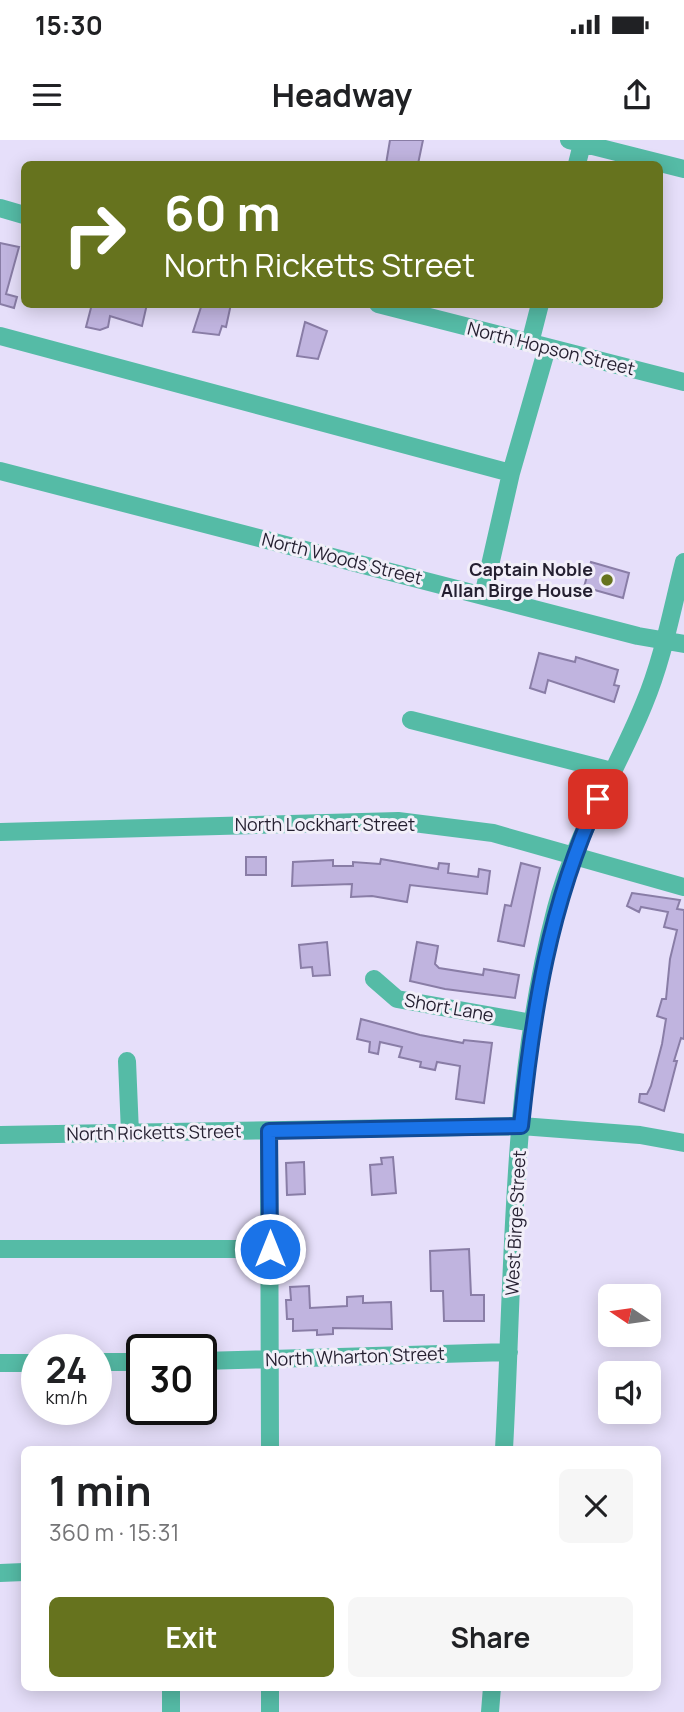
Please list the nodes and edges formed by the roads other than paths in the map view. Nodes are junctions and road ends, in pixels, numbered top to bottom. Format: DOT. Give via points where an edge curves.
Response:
graph roads {
  1 [pos="578,141"];
  2 [pos="576,161"];
  3 [pos="654,161"];
  4 [pos="663,163"];
  5 [pos="684,169"];
  6 [pos="0,208"];
  7 [pos="21,214"];
  8 [pos="394,308"];
  9 [pos="540,308"];
  10 [pos="0,336"];
  11 [pos="539,345"];
  12 [pos="684,382"];
  13 [pos="0,471"];
  14 [pos="511,473"];
  15 [pos="684,562"];
  16 [pos="483,596"];
  17 [pos="665,639"];
  18 [pos="684,644"];
  19 [pos="411,720"];
  20 [pos="612,771"];
  21 [pos="0,832"];
  22 [pos="573,855"];
  23 [pos="684,887"];
  24 [pos="374,979"];
  25 [pos="532,1023"];
  26 [pos="127,1061"];
  27 [pos="521,1126"];
  28 [pos="269,1131"];
  29 [pos="130,1133"];
  30 [pos="0,1135"];
  31 [pos="684,1143"];
  32 [pos="0,1249"];
  33 [pos="270,1249"];
  34 [pos="509,1352"];
  35 [pos="270,1360"];
  36 [pos="217,1361"];
  37 [pos="0,1363"];
  38 [pos="21,1363"];
  39 [pos="270,1446"];
  40 [pos="504,1446"];
  41 [pos="21,1572"];
  42 [pos="0,1573"];
  43 [pos="171,1691"];
  44 [pos="270,1691"];
  45 [pos="492,1691"];
  46 [pos="171,1712"];
  47 [pos="270,1712"];
  48 [pos="490,1712"];
  1 -- 2 [label="street"];
  1 -- 3 [label="street"];
  4 -- 5 [label="street"];
  6 -- 7 [label="street"];
  8 -- 11 [label="street, North Hopson Street"];
  9 -- 11 [label="street"];
  10 -- 14 [label="street"];
  11 -- 12 [label="street, North Hopson Street"];
  11 -- 14 [label="street"];
  13 -- 16 [label="street, North Woods Street"];
  14 -- 16 [label="street"];
  15 -- 17 [label="street, West Birge Street"];
  16 -- 17 [label="street, North Woods Street"];
  17 -- 18 [label="street, North Woods Street"];
  17 -- 20 [label="street, West Birge Street" via="645,702"];
  19 -- 20 [label="street"];
  20 -- 22 [label="street, West Birge Street"];
  21 -- 22 [label="street, North Lockhart Street" via="398,821 493,833"];
  22 -- 23 [label="street, North Lockhart Street"];
  22 -- 25 [label="street, West Birge Street" via="556,906"];
  24 -- 25 [label="street, Short Lane" via="397,999"];
  25 -- 27 [label="street, West Birge Street"];
  26 -- 29 [label="street"];
  27 -- 28 [label="street, North Ricketts Street"];
  27 -- 31 [label="street, North Ricketts Street"];
  27 -- 34 [label="street, West Birge Street"];
  28 -- 29 [label="street, North Ricketts Street"];
  28 -- 33 [label="street"];
  29 -- 30 [label="street, North Ricketts Street"];
  32 -- 33 [label="street"];
  33 -- 35 [label="street"];
  34 -- 35 [label="street, North Wharton Street"];
  34 -- 40 [label="street, West Birge Street"];
  35 -- 36 [label="street, North Wharton Street"];
  35 -- 39 [label="street"];
  37 -- 38 [label="street"];
  41 -- 42 [label="street"];
  43 -- 46 [label="street"];
  44 -- 47 [label="street"];
  45 -- 48 [label="street"];
}
